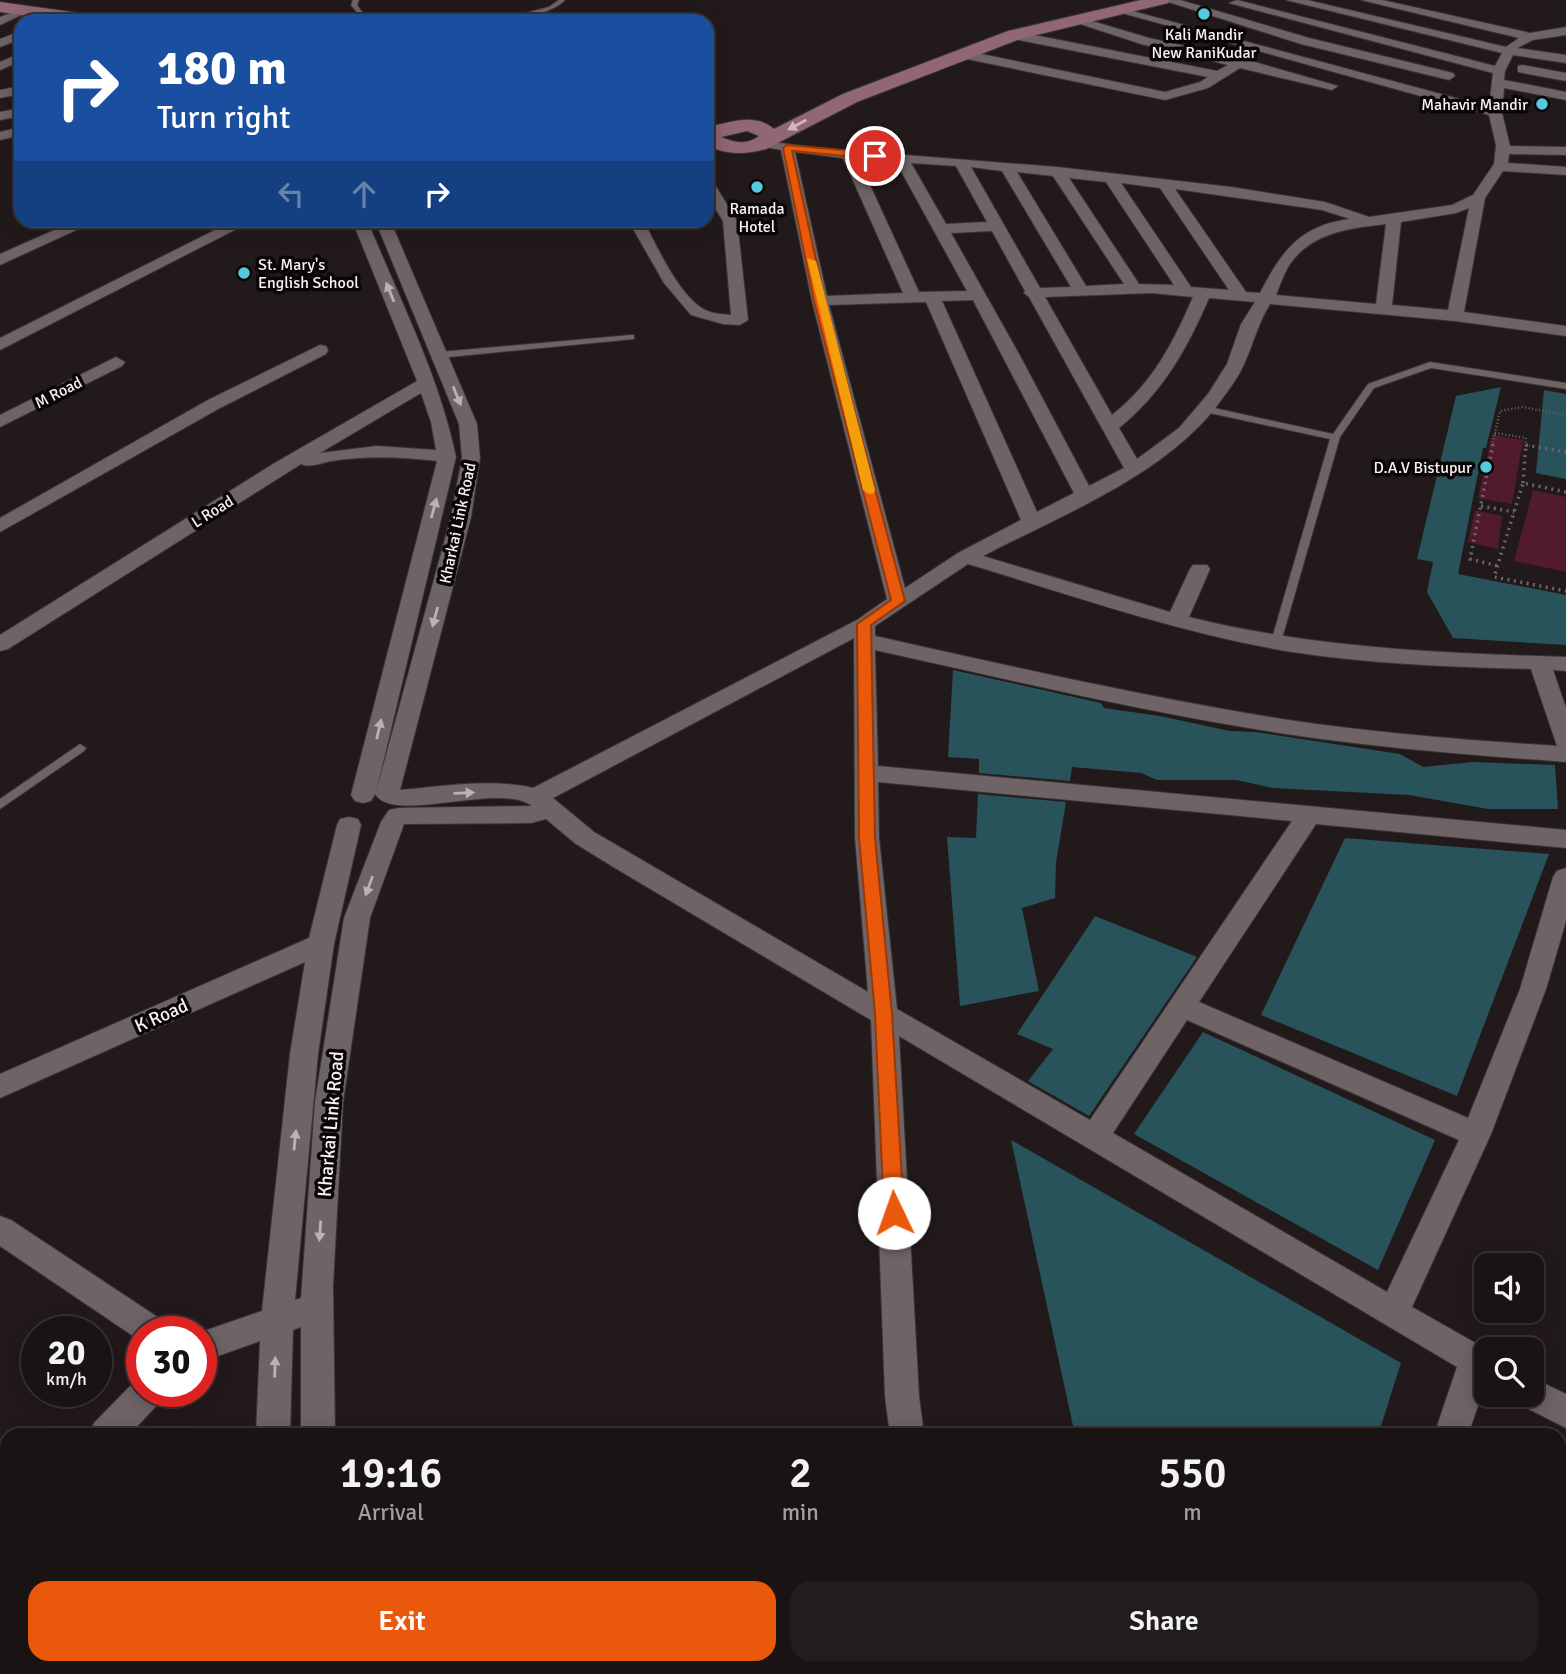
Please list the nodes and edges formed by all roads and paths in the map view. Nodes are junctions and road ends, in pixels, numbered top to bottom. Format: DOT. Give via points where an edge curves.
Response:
graph roads {
  1 [pos="356,0"];
  2 [pos="562,0"];
  3 [pos="1139,0"];
  4 [pos="1162,0"];
  5 [pos="1168,0"];
  6 [pos="1222,0"];
  7 [pos="1292,0"];
  8 [pos="1367,0"];
  9 [pos="1117,10"];
  10 [pos="366,14"];
  11 [pos="517,14"];
  12 [pos="1077,16"];
  13 [pos="1532,31"];
  14 [pos="1565,32"];
  15 [pos="1014,35"];
  16 [pos="962,54"];
  17 [pos="1566,59"];
  18 [pos="1240,62"];
  19 [pos="1502,68"];
  20 [pos="1221,76"];
  21 [pos="1450,76"];
  22 [pos="1566,77"];
  23 [pos="1339,88"];
  24 [pos="1566,96"];
  25 [pos="1495,113"];
  26 [pos="751,126"];
  27 [pos="714,135"];
  28 [pos="714,140"];
  29 [pos="766,141"];
  30 [pos="787,148"];
  31 [pos="1566,150"];
  32 [pos="849,155"];
  33 [pos="901,158"];
  34 [pos="1501,158"];
  35 [pos="961,162"];
  36 [pos="1006,166"];
  37 [pos="1058,171"];
  38 [pos="1566,171"];
  39 [pos="1111,177"];
  40 [pos="1164,183"];
  41 [pos="714,195"];
  42 [pos="1478,198"];
  43 [pos="1394,219"];
  44 [pos="1366,220"];
  45 [pos="996,226"];
  46 [pos="73,228"];
  47 [pos="231,228"];
  48 [pos="362,228"];
  49 [pos="385,228"];
  50 [pos="640,228"];
  51 [pos="941,229"];
  52 [pos="0,260"];
  53 [pos="1134,288"];
  54 [pos="1080,289"];
  55 [pos="1032,293"];
  56 [pos="1195,293"];
  57 [pos="978,295"];
  58 [pos="932,296"];
  59 [pos="1241,296"];
  60 [pos="912,297"];
  61 [pos="1266,298"];
  62 [pos="820,301"];
  63 [pos="1383,309"];
  64 [pos="1455,316"];
  65 [pos="1566,331"];
  66 [pos="631,337"];
  67 [pos="0,345"];
  68 [pos="320,350"];
  69 [pos="439,355"];
  70 [pos="116,362"];
  71 [pos="426,383"];
  72 [pos="1566,386"];
  73 [pos="1205,409"];
  74 [pos="1566,415"];
  75 [pos="0,422"];
  76 [pos="1109,427"];
  77 [pos="1495,433"];
  78 [pos="1335,437"];
  79 [pos="1526,445"];
  80 [pos="1566,452"];
  81 [pos="447,457"];
  82 [pos="280,468"];
  83 [pos="1134,470"];
  84 [pos="1523,483"];
  85 [pos="1566,492"];
  86 [pos="1084,494"];
  87 [pos="1481,506"];
  88 [pos="1514,512"];
  89 [pos="1032,522"];
  90 [pos="0,526"];
  91 [pos="965,557"];
  92 [pos="1498,566"];
  93 [pos="1200,569"];
  94 [pos="1566,591"];
  95 [pos="898,601"];
  96 [pos="1177,620"];
  97 [pos="865,632"];
  98 [pos="1276,642"];
  99 [pos="0,645"];
  100 [pos="1540,663"];
  101 [pos="1566,664"];
  102 [pos="1566,742"];
  103 [pos="80,748"];
  104 [pos="1566,754"];
  105 [pos="867,773"];
  106 [pos="543,803"];
  107 [pos="0,805"];
  108 [pos="387,805"];
  109 [pos="1309,815"];
  110 [pos="349,825"];
  111 [pos="1566,839"];
  112 [pos="1566,877"];
  113 [pos="321,944"];
  114 [pos="1181,1006"];
  115 [pos="884,1014"];
  116 [pos="0,1087"];
  117 [pos="1476,1134"];
  118 [pos="1093,1139"];
  119 [pos="3,1235"];
  120 [pos="317,1307"];
  121 [pos="1394,1312"];
  122 [pos="129,1316"];
  123 [pos="277,1320"];
  124 [pos="217,1341"];
  125 [pos="1474,1360"];
  126 [pos="1474,1379"];
  127 [pos="1544,1400"];
  128 [pos="133,1407"];
  129 [pos="1566,1412"];
  130 [pos="113,1428"];
  131 [pos="273,1428"];
  132 [pos="318,1428"];
  133 [pos="906,1428"];
  134 [pos="1454,1428"];
  1 -- 10 [label="lane" via="354,5"];
  2 -- 11 [label="lane" via="553,9"];
  3 -- 12 [label="main road"];
  4 -- 9 [label="main road"];
  5 -- 21 [label="street" via="1305,41"];
  6 -- 19 [label="street"];
  7 -- 19 [label="street"];
  8 -- 13 [label="street"];
  9 -- 12 [label="main road"];
  9 -- 25 [label="street"];
  12 -- 15 [label="main road"];
  12 -- 18 [label="street" via="1145,41"];
  12 -- 26 [label="main road" via="991,35"];
  13 -- 14 [label="street"];
  13 -- 19 [label="street" via="1512,46"];
  15 -- 16 [label="main road"];
  15 -- 20 [label="street"];
  16 -- 20 [label="street" via="1165,96"];
  16 -- 29 [label="main road, one-way" via="859,94"];
  17 -- 19 [label="street"];
  18 -- 20 [label="street"];
  18 -- 23 [label="street"];
  19 -- 22 [label="street"];
  19 -- 24 [label="street"];
  19 -- 25 [label="street"];
  25 -- 34 [label="street"];
  26 -- 27 [label="main road" via="729,126"];
  26 -- 29 [label="main road" via="767,131"];
  28 -- 29 [label="main road" via="731,147"];
  29 -- 30 [label="street"];
  30 -- 32 [label="street"];
  30 -- 62 [label="street"];
  31 -- 34 [label="street"];
  32 -- 33 [label="street"];
  32 -- 60 [label="street"];
  33 -- 35 [label="street"];
  33 -- 51 [label="street"];
  34 -- 38 [label="street"];
  34 -- 42 [label="street"];
  35 -- 36 [label="street"];
  35 -- 45 [label="street"];
  36 -- 37 [label="street"];
  36 -- 54 [label="street"];
  37 -- 39 [label="street"];
  37 -- 53 [label="street"];
  39 -- 40 [label="street"];
  39 -- 56 [label="street" via="1142,229"];
  40 -- 44 [label="street" via="1281,197"];
  40 -- 59 [label="street"];
  41 -- 50 [label="street" via="730,221 740,320 698,312"];
  42 -- 43 [label="street" via="1455,209"];
  42 -- 64 [label="street"];
  43 -- 44 [label="street"];
  43 -- 63 [label="street"];
  44 -- 61 [label="street" via="1322,231 1300,246 1284,261"];
  45 -- 51 [label="street"];
  45 -- 55 [label="street"];
  46 -- 52 [label="street"];
  47 -- 67 [label="street"];
  71 -- 48 [label="street, one-way"];
  49 -- 69 [label="street, Kharkai Link Road"];
  51 -- 57 [label="street"];
  53 -- 54 [label="street"];
  53 -- 56 [label="street"];
  54 -- 55 [label="street"];
  55 -- 76 [label="street"];
  56 -- 59 [label="street"];
  56 -- 76 [label="street" via="1170,365 1152,390"];
  57 -- 58 [label="street"];
  57 -- 86 [label="street"];
  58 -- 60 [label="street"];
  58 -- 89 [label="street"];
  59 -- 61 [label="street"];
  60 -- 62 [label="street"];
  61 -- 63 [label="street"];
  61 -- 73 [label="street" via="1249,324 1236,365"];
  62 -- 95 [label="street"];
  63 -- 64 [label="street"];
  64 -- 65 [label="street"];
  66 -- 69 [label="lane"];
  68 -- 90 [label="street" via="214,404"];
  69 -- 108 [label="street, Kharkai Link Road, one-way" via="468,424 471,458 461,517"];
  70 -- 75 [label="street, M Road"];
  71 -- 81 [label="street" via="443,430"];
  71 -- 82 [label="street, L Road"];
  72 -- 78 [label="lane" via="1430,365 1371,386"];
  73 -- 78 [label="lane"];
  73 -- 83 [label="street" via="1185,432"];
  74 -- 77 [label="path" via="1521,407 1500,411"];
  76 -- 83 [label="street"];
  77 -- 79 [label="path" via="1526,438"];
  77 -- 87 [label="path"];
  78 -- 98 [label="lane"];
  79 -- 80 [label="path"];
  79 -- 84 [label="path"];
  81 -- 82 [label="street" via="403,450 364,451"];
  108 -- 81 [label="street, one-way"];
  82 -- 99 [label="street, L Road"];
  83 -- 86 [label="street"];
  84 -- 85 [label="path"];
  84 -- 88 [label="path"];
  86 -- 89 [label="street"];
  87 -- 88 [label="path"];
  87 -- 92 [label="path" via="1470,559"];
  88 -- 92 [label="path"];
  89 -- 91 [label="street"];
  91 -- 95 [label="street"];
  91 -- 96 [label="street"];
  92 -- 94 [label="path" via="1494,577"];
  93 -- 96 [label="street"];
  95 -- 97 [label="street"];
  96 -- 98 [label="street"];
  97 -- 104 [label="street" via="1119,697 1248,720 1467,748"];
  97 -- 105 [label="street"];
  97 -- 106 [label="street"];
  98 -- 100 [label="street" via="1414,657"];
  100 -- 101 [label="street"];
  100 -- 102 [label="street"];
  103 -- 107 [label="lane"];
  105 -- 109 [label="street"];
  105 -- 115 [label="street" via="867,838"];
  106 -- 108 [label="street" via="531,815"];
  106 -- 115 [label="street" via="624,863"];
  108 -- 110 [label="street" via="370,831"];
  108 -- 110 [label="street, Kharkai Link Road" via="346,809"];
  108 -- 120 [label="street, Kharkai Link Road, one-way" via="357,918 344,995 330,1102"];
  109 -- 111 [label="street"];
  109 -- 114 [label="street"];
  110 -- 113 [label="street, Kharkai Link Road"];
  112 -- 117 [label="street" via="1533,989"];
  113 -- 116 [label="street, K Road"];
  123 -- 113 [label="street, Kharkai Link Road, one-way" via="304,1054"];
  114 -- 117 [label="street"];
  114 -- 118 [label="street"];
  115 -- 118 [label="street"];
  115 -- 133 [label="street"];
  117 -- 121 [label="street"];
  118 -- 121 [label="street"];
  119 -- 122 [label="street"];
  120 -- 123 [label="street"];
  120 -- 132 [label="street, Kharkai Link Road"];
  121 -- 125 [label="street"];
  123 -- 124 [label="street"];
  131 -- 123 [label="street, Kharkai Link Road, one-way"];
  126 -- 134 [label="street"];
  127 -- 129 [label="street"];
  128 -- 130 [label="street"];
}
